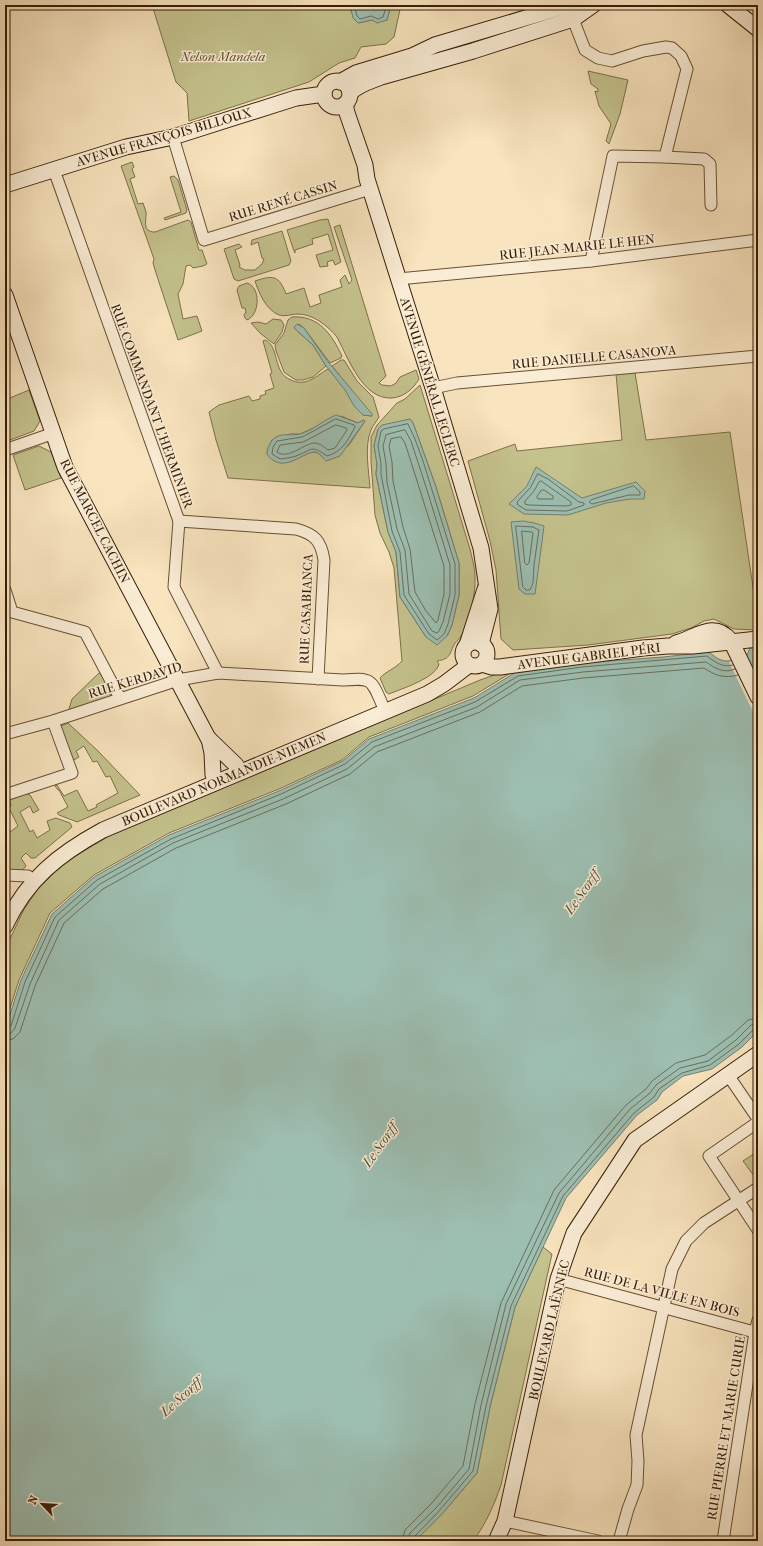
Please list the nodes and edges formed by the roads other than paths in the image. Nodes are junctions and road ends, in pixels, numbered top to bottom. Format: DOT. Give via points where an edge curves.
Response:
graph roads {
  1 [pos="593,5"];
  2 [pos="728,5"];
  3 [pos="573,10"];
  4 [pos="758,29"];
  5 [pos="324,94"];
  6 [pos="343,96"];
  7 [pos="173,137"];
  8 [pos="665,157"];
  9 [pos="54,170"];
  10 [pos="369,184"];
  11 [pos="5,185"];
  12 [pos="711,205"];
  13 [pos="758,240"];
  14 [pos="591,261"];
  15 [pos="398,279"];
  16 [pos="5,294"];
  17 [pos="758,356"];
  18 [pos="433,388"];
  19 [pos="54,433"];
  20 [pos="5,450"];
  21 [pos="178,521"];
  22 [pos="5,590"];
  23 [pos="758,639"];
  24 [pos="731,641"];
  25 [pos="475,655"];
  26 [pos="218,673"];
  27 [pos="318,679"];
  28 [pos="178,680"];
  29 [pos="758,697"];
  30 [pos="120,698"];
  31 [pos="382,704"];
  32 [pos="53,721"];
  33 [pos="5,734"];
  34 [pos="208,738"];
  35 [pos="236,766"];
  36 [pos="213,775"];
  37 [pos="5,795"];
  38 [pos="5,875"];
  39 [pos="28,876"];
  40 [pos="5,910"];
  41 [pos="5,926"];
  42 [pos="758,1054"];
  43 [pos="728,1075"];
  44 [pos="758,1119"];
  45 [pos="758,1122"];
  46 [pos="758,1188"];
  47 [pos="738,1201"];
  48 [pos="758,1230"];
  49 [pos="558,1279"];
  50 [pos="663,1308"];
  51 [pos="758,1320"];
  52 [pos="756,1332"];
  53 [pos="505,1521"];
  54 [pos="496,1541"];
  55 [pos="598,1541"];
  56 [pos="619,1541"];
  57 [pos="723,1541"];
  1 -- 3 [label="main road"];
  2 -- 4 [label="main road"];
  3 -- 6 [label="main road" via="473,51 360,84"];
  3 -- 8 [label="street" via="585,50 598,58 612,61 666,47 672,48 682,56 687,69"];
  5 -- 6 [label="main road" via="328,103"];
  5 -- 6 [label="main road" via="329,84 337,81"];
  5 -- 7 [label="main road, AVENUE FRANÇOIS BILLOUX" via="296,98"];
  6 -- 10 [label="main road, AVENUE GÉNÉRAL LECLERC" via="359,168"];
  7 -- 9 [label="main road, AVENUE FRANÇOIS BILLOUX" via="126,147"];
  7 -- 10 [label="street, RUE RENÉ CASSIN" via="204,240"];
  8 -- 12 [label="street" via="704,159 710,164"];
  8 -- 14 [label="street" via="613,156"];
  9 -- 11 [label="main road, AVENUE FRANÇOIS BILLOUX"];
  9 -- 21 [label="street, RUE COMMANDANT L'HERMINIER"];
  10 -- 15 [label="main road, AVENUE GÉNÉRAL LECLERC"];
  13 -- 14 [label="street, RUE JEAN-MARIE LE HEN"];
  14 -- 15 [label="street, RUE JEAN-MARIE LE HEN"];
  15 -- 18 [label="main road, AVENUE GÉNÉRAL LECLERC"];
  16 -- 19 [label="main road, RUE MARCEL CACHIN"];
  17 -- 18 [label="street, RUE DANIELLE CASANOVA" via="457,383"];
  18 -- 25 [label="main road, AVENUE GÉNÉRAL LECLERC" via="481,548 486,586"];
  19 -- 20 [label="street"];
  19 -- 28 [label="main road, RUE MARCEL CACHIN" via="65,467"];
  21 -- 26 [label="street, RUE COMMANDANT L'HERMINIER" via="174,587"];
  21 -- 27 [label="street, RUE CASABIANCA" via="296,529 314,537 322,550 324,560"];
  22 -- 30 [label="street" via="12,612 85,632"];
  23 -- 24 [label="main road, AVENUE GABRIEL PÉRI"];
  24 -- 25 [label="main road, AVENUE GABRIEL PÉRI" via="492,667"];
  24 -- 29 [label="main road"];
  25 -- 31 [label="main road, BOULEVARD NORMANDIE-NIEMEN" via="423,687"];
  25 -- 41 [label="main road, BOULEVARD NORMANDIE-NIEMEN" via="444,684 427,694 81,841 39,875 19,901"];
  26 -- 27 [label="street, RUE KERDAVID"];
  26 -- 28 [label="street, RUE KERDAVID"];
  27 -- 31 [label="street, RUE KERDAVID" via="367,680 374,685"];
  28 -- 30 [label="street, RUE KERDAVID"];
  28 -- 34 [label="main road, RUE MARCEL CACHIN"];
  30 -- 32 [label="street, RUE KERDAVID"];
  31 -- 35 [label="main road, BOULEVARD NORMANDIE-NIEMEN"];
  32 -- 33 [label="street, RUE KERDAVID"];
  32 -- 37 [label="street" via="72,773"];
  34 -- 35 [label="main road, RUE MARCEL CACHIN"];
  34 -- 36 [label="main road, RUE MARCEL CACHIN"];
  35 -- 36 [label="main road, BOULEVARD NORMANDIE-NIEMEN"];
  36 -- 39 [label="main road, BOULEVARD NORMANDIE-NIEMEN" via="77,835 54,851"];
  38 -- 39 [label="street"];
  39 -- 40 [label="main road, BOULEVARD NORMANDIE-NIEMEN"];
  42 -- 43 [label="main road, BOULEVARD LAËNNEC"];
  43 -- 44 [label="street"];
  43 -- 49 [label="main road, BOULEVARD LAËNNEC" via="634,1140 574,1233"];
  45 -- 47 [label="street" via="709,1156"];
  46 -- 47 [label="street"];
  47 -- 48 [label="street"];
  47 -- 50 [label="street" via="704,1223 686,1241 672,1269"];
  49 -- 50 [label="street, RUE DE LA VILLE EN BOIS"];
  49 -- 53 [label="main road, BOULEVARD LAËNNEC"];
  50 -- 52 [label="street, RUE DE LA VILLE EN BOIS"];
  50 -- 56 [label="street" via="636,1435 637,1485"];
  51 -- 52 [label="street, RUE PIERRE ET MARIE CURIE"];
  52 -- 57 [label="street, RUE PIERRE ET MARIE CURIE"];
  53 -- 54 [label="main road, BOULEVARD LAËNNEC"];
  53 -- 55 [label="street"];
}
